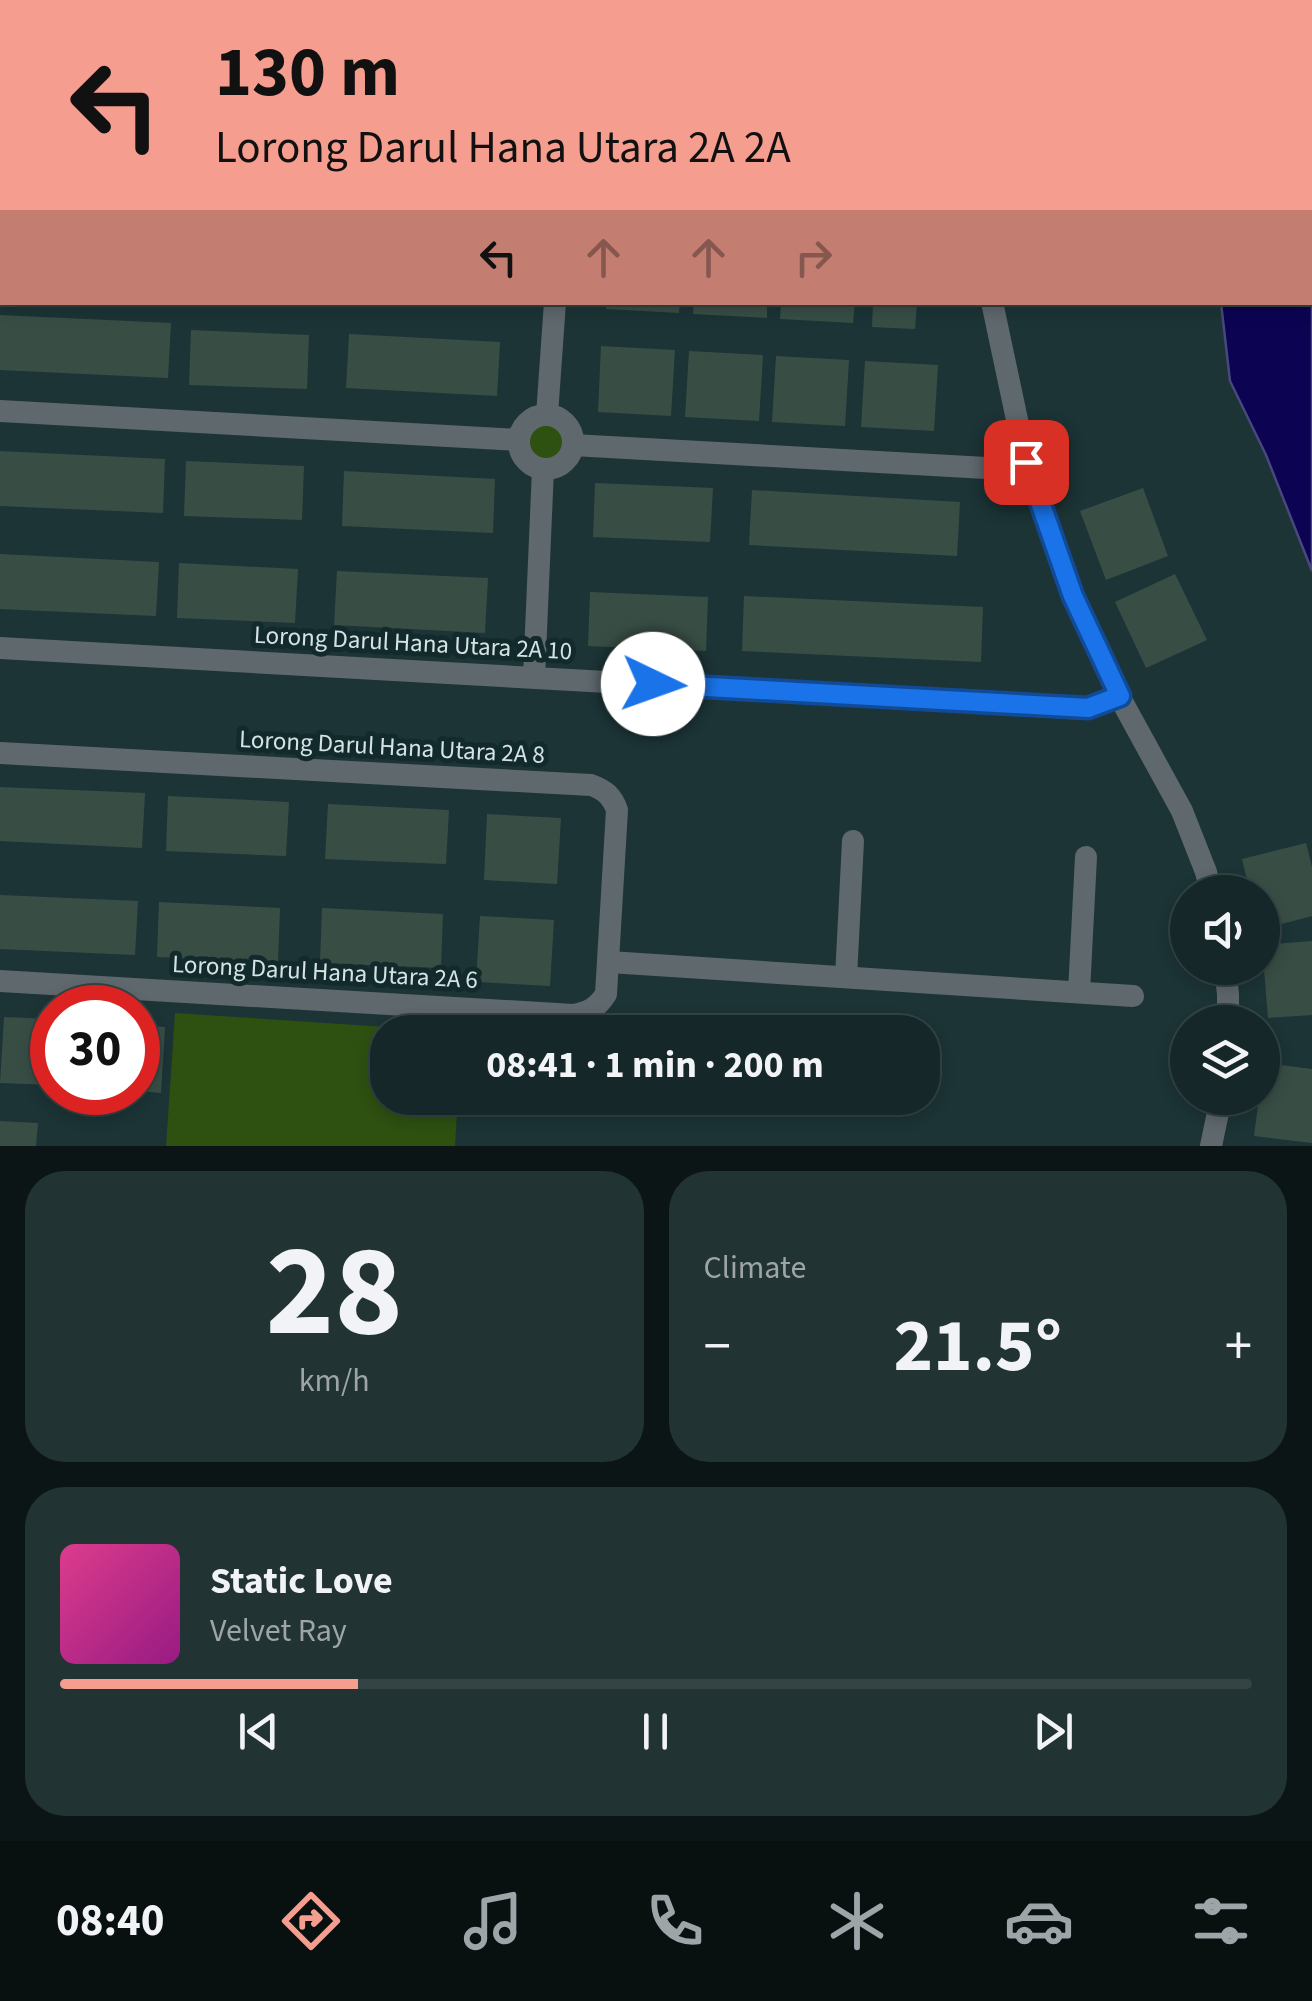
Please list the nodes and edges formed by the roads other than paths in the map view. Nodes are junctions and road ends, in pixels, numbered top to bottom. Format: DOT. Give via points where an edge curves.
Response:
graph roads {
  1 [pos="555,305"];
  2 [pos="993,305"];
  3 [pos="0,411"];
  4 [pos="548,415"];
  5 [pos="519,440"];
  6 [pos="574,445"];
  7 [pos="1026,462"];
  8 [pos="544,469"];
  9 [pos="0,648"];
  10 [pos="534,678"];
  11 [pos="1120,696"];
  12 [pos="0,754"];
  13 [pos="853,842"];
  14 [pos="1086,856"];
  15 [pos="1207,875"];
  16 [pos="609,962"];
  17 [pos="846,977"];
  18 [pos="0,980"];
  19 [pos="1079,992"];
  20 [pos="1133,996"];
  21 [pos="1217,1115"];
  22 [pos="1211,1146"];
  1 -- 4 [label="street"];
  2 -- 7 [label="street"];
  3 -- 5 [label="street"];
  4 -- 5 [label="street" via="530,420"];
  4 -- 6 [label="street" via="564,422"];
  5 -- 8 [label="street" via="526,461"];
  6 -- 7 [label="street" via="1004,468"];
  6 -- 8 [label="street" via="566,461"];
  7 -- 11 [label="street" via="1073,596"];
  8 -- 10 [label="street"];
  9 -- 10 [label="street, Lorong Darul Hana Utara 2A 10"];
  10 -- 11 [label="street, Lorong Darul Hana Utara 2A 10" via="1088,708"];
  11 -- 15 [label="street" via="1182,811"];
  12 -- 16 [label="street, Lorong Darul Hana Utara 2A 8" via="591,785 612,798 617,810"];
  13 -- 17 [label="street"];
  14 -- 19 [label="street"];
  16 -- 17 [label="street"];
  16 -- 18 [label="street, Lorong Darul Hana Utara 2A 6" via="600,1004 573,1015"];
  17 -- 19 [label="street"];
  19 -- 20 [label="street"];
  21 -- 22 [label="street"];
}
